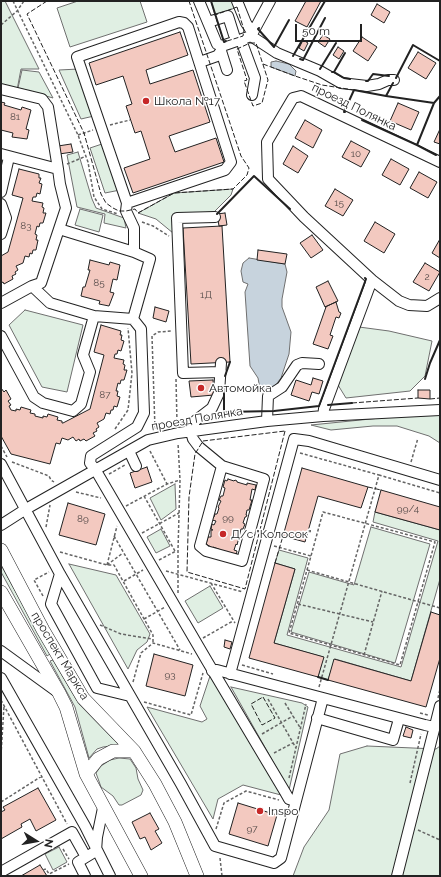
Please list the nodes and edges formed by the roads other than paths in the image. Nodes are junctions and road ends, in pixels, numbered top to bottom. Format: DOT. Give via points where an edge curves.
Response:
graph roads {
  1 [pos="199,1"];
  2 [pos="237,1"];
  3 [pos="270,1"];
  4 [pos="208,22"];
  5 [pos="244,36"];
  6 [pos="222,49"];
  7 [pos="200,62"];
  8 [pos="227,70"];
  9 [pos="394,80"];
  10 [pos="1,89"];
  11 [pos="252,95"];
  12 [pos="5,155"];
  13 [pos="440,162"];
  14 [pos="61,167"];
  15 [pos="1,192"];
  16 [pos="127,203"];
  17 [pos="1,204"];
  18 [pos="215,217"];
  19 [pos="59,229"];
  20 [pos="1,234"];
  21 [pos="134,252"];
  22 [pos="372,280"];
  23 [pos="32,286"];
  24 [pos="440,298"];
  25 [pos="1,304"];
  26 [pos="94,316"];
  27 [pos="131,324"];
  28 [pos="1,336"];
  29 [pos="319,364"];
  30 [pos="440,410"];
  31 [pos="323,416"];
  32 [pos="266,421"];
  33 [pos="191,432"];
  34 [pos="129,450"];
  35 [pos="6,463"];
  36 [pos="136,466"];
  37 [pos="222,466"];
  38 [pos="95,469"];
  39 [pos="440,480"];
  40 [pos="26,509"];
  41 [pos="2,521"];
  42 [pos="1,550"];
  43 [pos="59,571"];
  44 [pos="1,592"];
  45 [pos="1,651"];
  46 [pos="208,670"];
  47 [pos="230,674"];
  48 [pos="1,678"];
  49 [pos="59,693"];
  50 [pos="130,696"];
  51 [pos="323,698"];
  52 [pos="437,707"];
  53 [pos="317,718"];
  54 [pos="399,719"];
  55 [pos="437,725"];
  56 [pos="134,751"];
  57 [pos="86,774"];
  58 [pos="296,801"];
  59 [pos="103,808"];
  60 [pos="96,851"];
  61 [pos="86,857"];
  62 [pos="2,870"];
  63 [pos="85,876"];
  64 [pos="110,876"];
  65 [pos="141,876"];
  66 [pos="197,876"];
  67 [pos="397,876"];
  1 -- 4 [label="street"];
  2 -- 5 [label="street" via="246,23"];
  3 -- 5 [label="street"];
  4 -- 5 [label="street" via="228,16"];
  4 -- 6 [label="street" via="216,44"];
  5 -- 6 [label="street"];
  5 -- 9 [label="street" via="341,83 367,86"];
  5 -- 11 [label="street" via="255,78"];
  6 -- 7 [label="street" via="217,56"];
  6 -- 8 [label="street"];
  7 -- 16 [label="street" via="231,162 225,170"];
  7 -- 16 [label="street" via="188,27 179,22 77,57"];
  10 -- 14 [label="street" via="42,99 48,107"];
  12 -- 14 [label="street"];
  12 -- 15 [label="street"];
  13 -- 22 [label="street, проезд Полянка" via="301,96 294,98 267,142 268,179 304,217"];
  14 -- 19 [label="street" via="60,184 66,208"];
  16 -- 21 [label="street" via="126,211 134,228"];
  17 -- 20 [label="street" via="6,218"];
  18 -- 33 [label="street" via="177,218 183,373 221,367 219,393 212,408 195,421"];
  19 -- 21 [label="street"];
  19 -- 23 [label="street" via="41,283"];
  21 -- 27 [label="street" via="150,259"];
  22 -- 24 [label="street, проезд Полянка" via="399,301 409,305 427,306"];
  22 -- 31 [label="street"];
  23 -- 25 [label="street"];
  23 -- 26 [label="street" via="50,304"];
  26 -- 27 [label="street"];
  26 -- 28 [label="street" via="83,355 90,372 81,404 72,411 43,403 34,397"];
  27 -- 38 [label="street" via="141,329 144,413 137,427 91,456 90,463"];
  29 -- 32 [label="street" via="297,365 282,387 268,396"];
  30 -- 31 [label="street, проезд Полянка"];
  31 -- 32 [label="street, проезд Полянка"];
  32 -- 33 [label="street, проезд Полянка"];
  33 -- 34 [label="street, проезд Полянка" via="148,440"];
  33 -- 37 [label="street" via="199,447"];
  34 -- 36 [label="street"];
  34 -- 38 [label="street, проезд Полянка"];
  35 -- 40 [label="street"];
  37 -- 37 [label="street" via="264,479 242,561 206,551 200,546"];
  38 -- 40 [label="street, проезд Полянка"];
  38 -- 46 [label="street" via="175,598"];
  39 -- 47 [label="street" via="294,439"];
  40 -- 41 [label="street, проезд Полянка"];
  40 -- 43 [label="street"];
  42 -- 56 [label="main road, проспект Маркса" via="43,630 83,698"];
  43 -- 50 [label="street"];
  43 -- 50 [label="street" via="51,604 98,688"];
  44 -- 49 [label="main road, проспект Маркса"];
  45 -- 49 [label="street"];
  46 -- 47 [label="street"];
  46 -- 58 [label="street" via="289,799"];
  47 -- 51 [label="street"];
  48 -- 60 [label="street" via="85,826"];
  49 -- 57 [label="main road, проспект Маркса" via="66,707"];
  50 -- 58 [label="street" via="215,846 274,863 281,858"];
  51 -- 53 [label="street"];
  51 -- 54 [label="street"];
  52 -- 55 [label="street"];
  53 -- 54 [label="street" via="393,740"];
  53 -- 58 [label="street"];
  54 -- 55 [label="street"];
  55 -- 67 [label="street"];
  56 -- 57 [label="main road" via="113,751 98,759"];
  56 -- 66 [label="main road, проспект Маркса" via="175,822"];
  57 -- 59 [label="main road, проспект Маркса"];
  59 -- 60 [label="street"];
  59 -- 65 [label="main road, проспект Маркса"];
  60 -- 61 [label="street"];
  60 -- 64 [label="street"];
  61 -- 62 [label="street" via="72,832"];
  61 -- 63 [label="street" via="78,862"];
}
